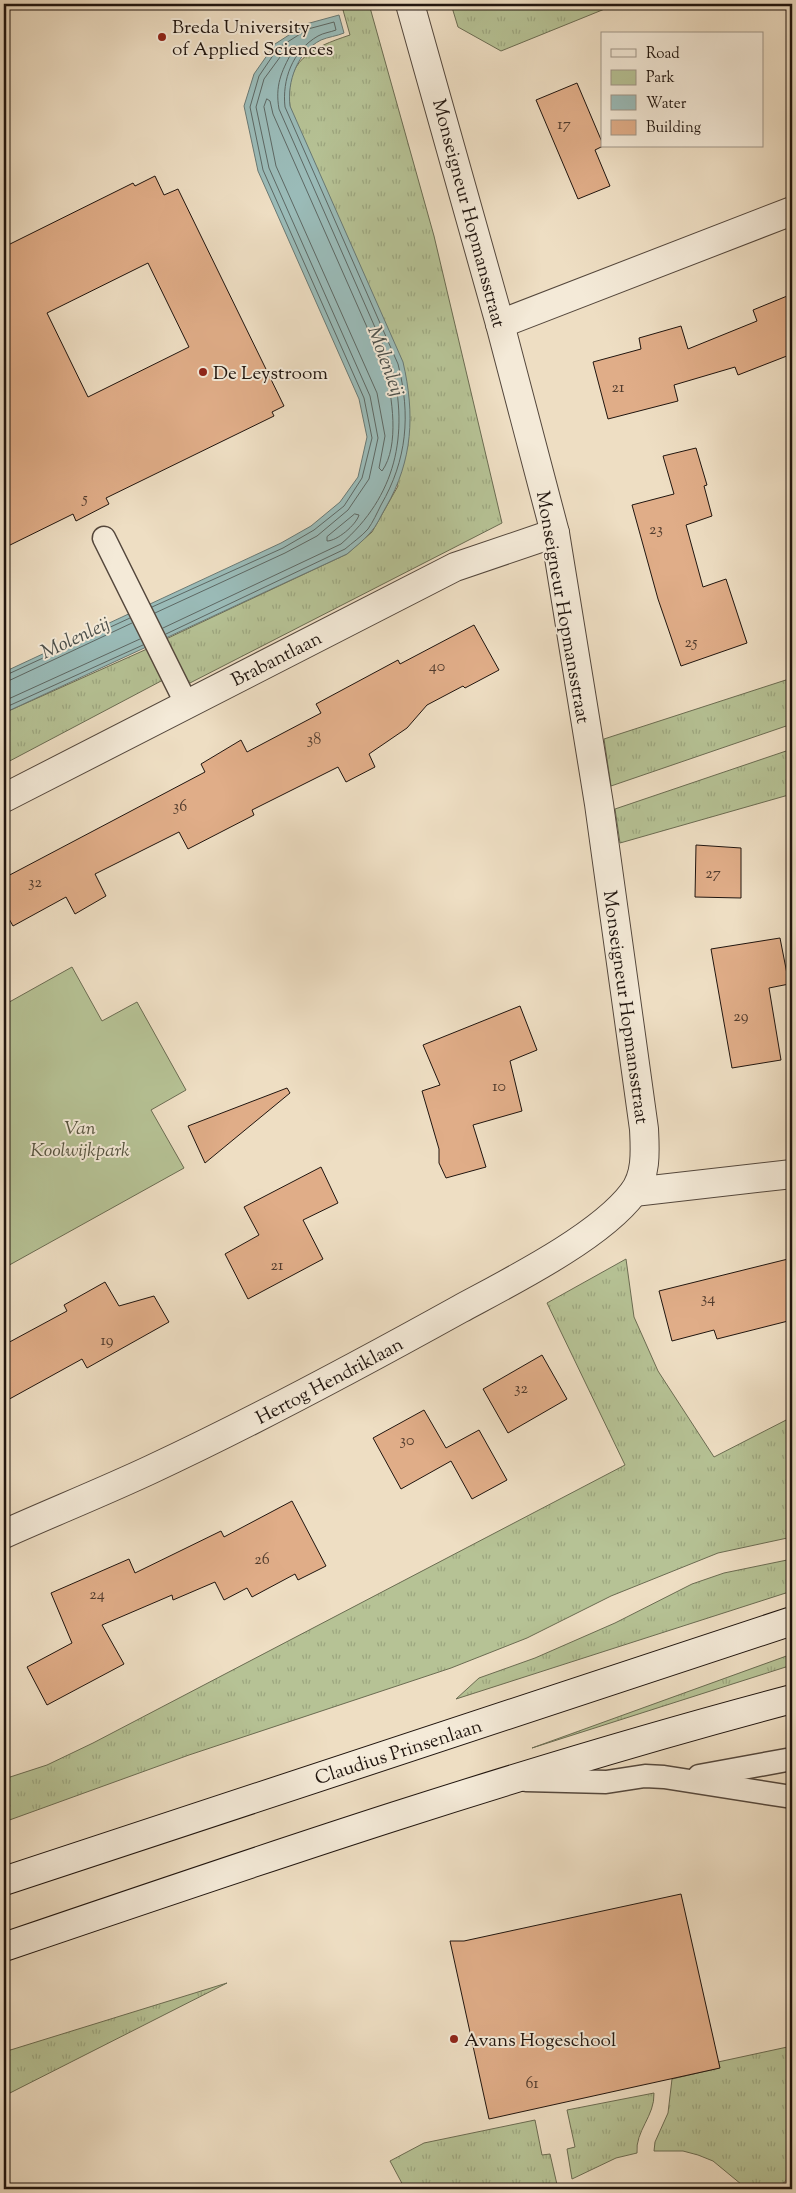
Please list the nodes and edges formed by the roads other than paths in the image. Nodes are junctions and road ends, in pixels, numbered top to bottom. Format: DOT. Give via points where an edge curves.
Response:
graph roads {
  1 [pos="410,4"];
  2 [pos="792,211"];
  3 [pos="500,324"];
  4 [pos="555,533"];
  5 [pos="104,538"];
  6 [pos="186,703"];
  7 [pos="4,798"];
  8 [pos="792,1174"];
  9 [pos="634,1192"];
  10 [pos="4,1534"];
  11 [pos="792,1621"];
  12 [pos="792,1699"];
  13 [pos="792,1759"];
  14 [pos="683,1778"];
  15 [pos="512,1779"];
  16 [pos="792,1797"];
  17 [pos="4,1881"];
  18 [pos="4,1947"];
  1 -- 3 [label="street, Monseigneur Hopmansstraat"];
  2 -- 3 [label="street"];
  3 -- 4 [label="street, Monseigneur Hopmansstraat"];
  4 -- 6 [label="street, Brabantlaan" via="455,567"];
  4 -- 9 [label="street, Monseigneur Hopmansstraat" via="599,804 644,1128 645,1158"];
  5 -- 6 [label="lane"];
  6 -- 7 [label="street, Brabantlaan"];
  8 -- 9 [label="street"];
  9 -- 10 [label="street, Hertog Hendriklaan" via="618,1211 562,1251 375,1356 151,1469"];
  11 -- 17 [label="street, Claudius Prinsenlaan"];
  12 -- 15 [label="street"];
  13 -- 14 [label="lane"];
  14 -- 15 [label="lane" via="645,1776 606,1782"];
  14 -- 16 [label="lane"];
  15 -- 18 [label="street" via="343,1832"];
}
